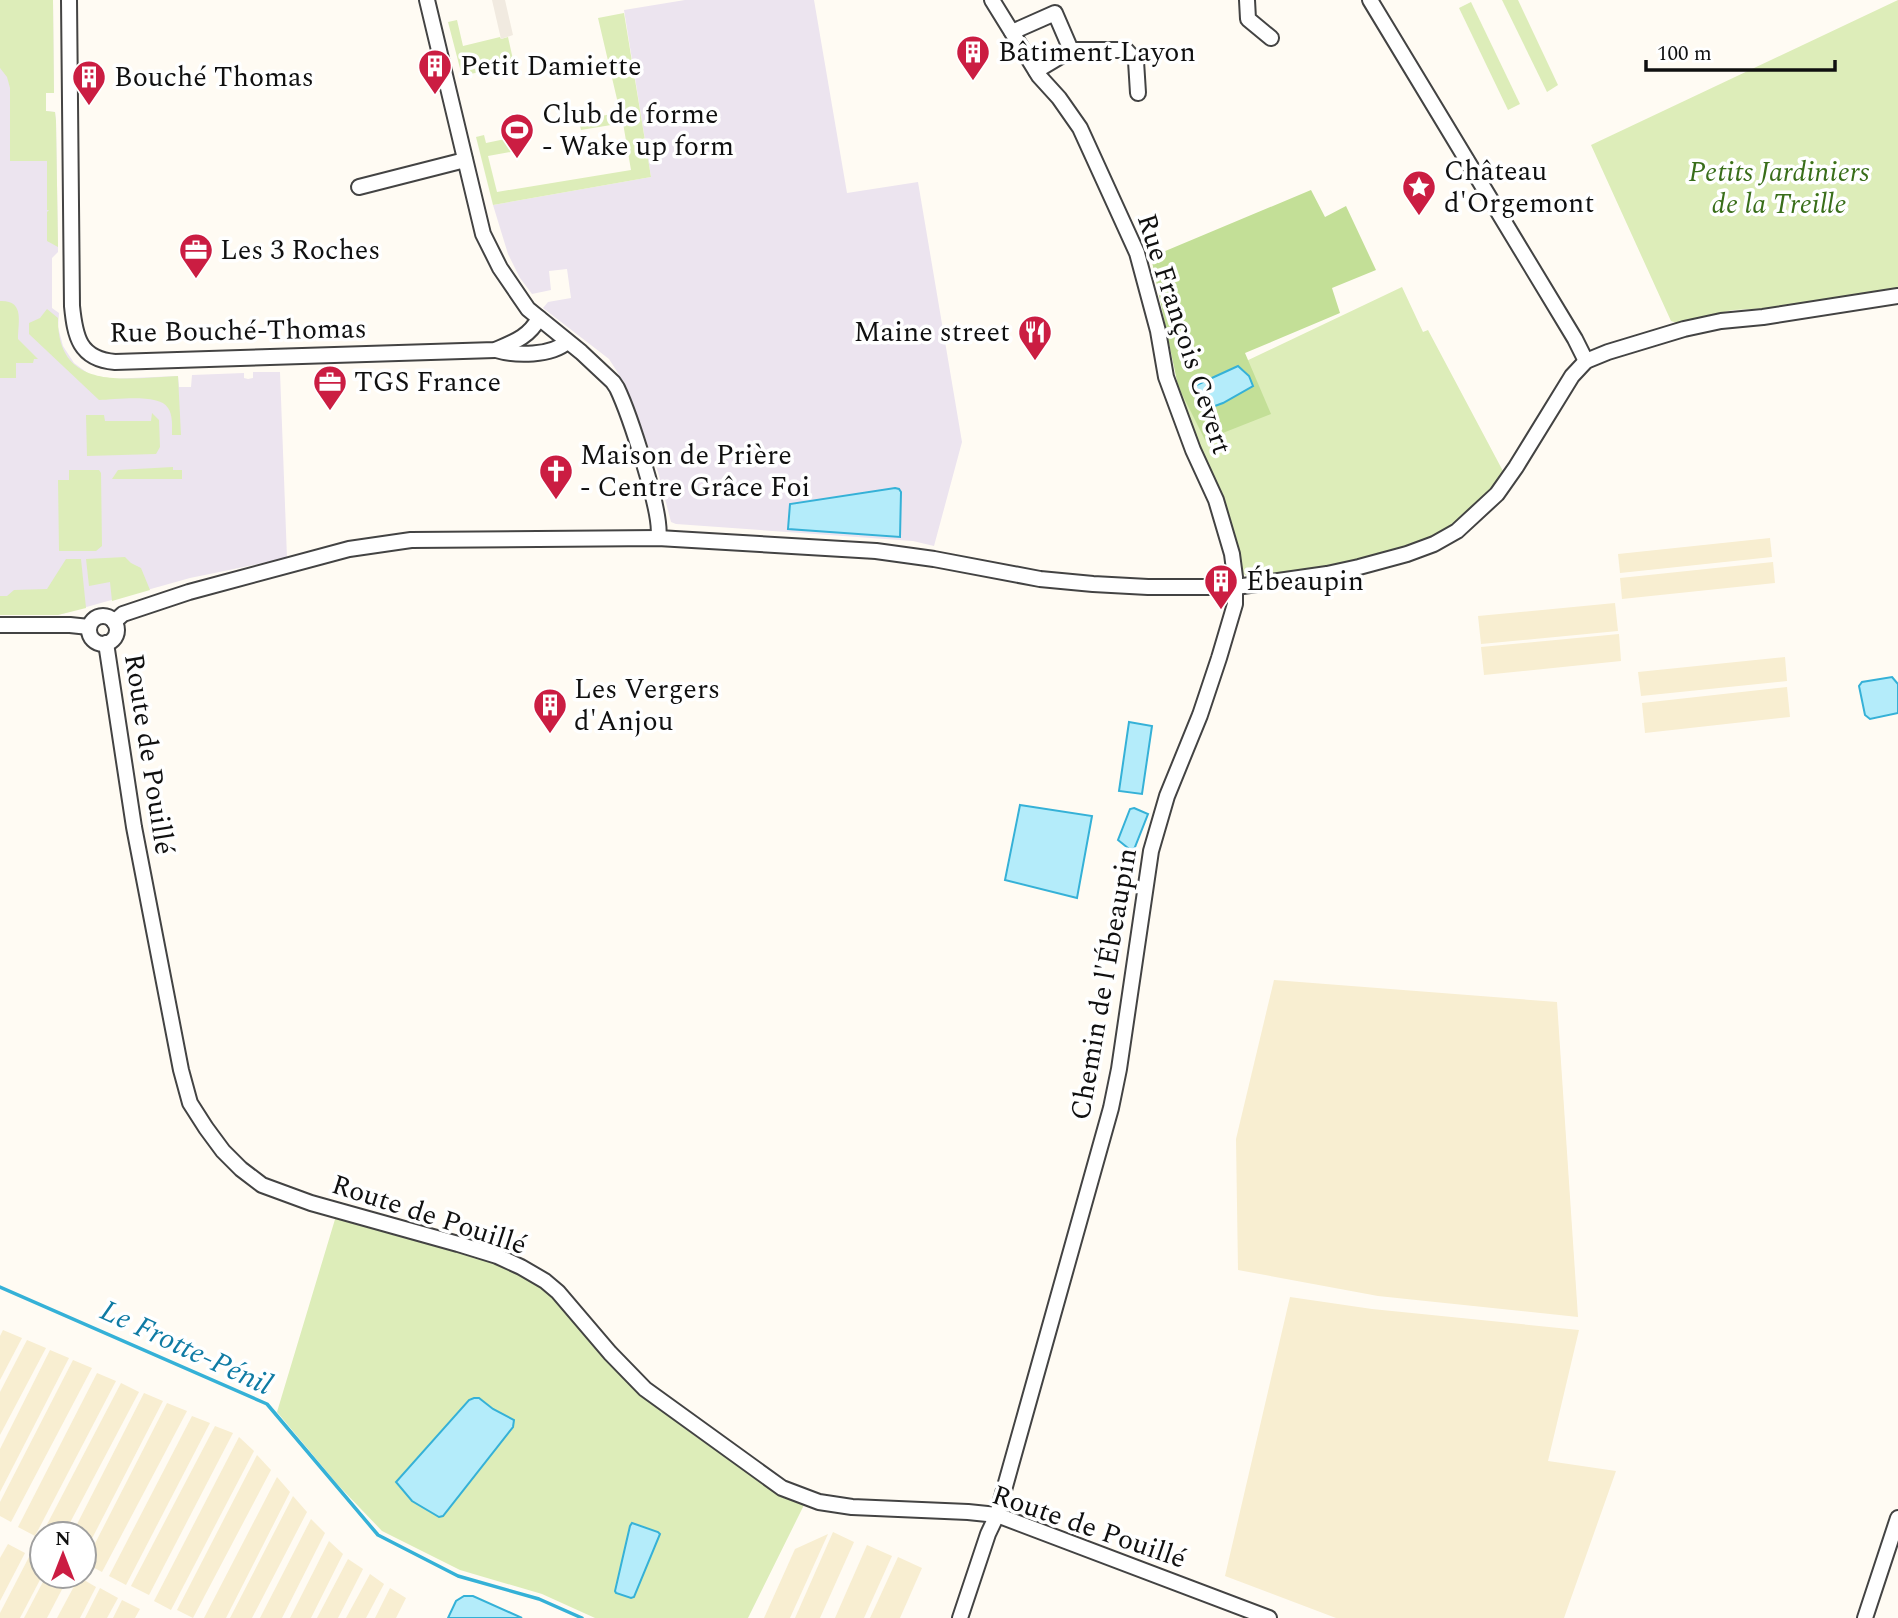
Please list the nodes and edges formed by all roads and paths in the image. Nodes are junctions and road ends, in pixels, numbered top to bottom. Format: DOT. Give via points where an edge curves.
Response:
graph roads {
  1 [pos="69,0"];
  2 [pos="427,0"];
  3 [pos="992,0"];
  4 [pos="1247,0"];
  5 [pos="1358,0"];
  6 [pos="1369,0"];
  7 [pos="1055,7"];
  8 [pos="1012,32"];
  9 [pos="1271,38"];
  10 [pos="1071,50"];
  11 [pos="1036,71"];
  12 [pos="1138,93"];
  13 [pos="465,160"];
  14 [pos="359,187"];
  15 [pos="1898,296"];
  16 [pos="539,318"];
  17 [pos="568,342"];
  18 [pos="495,350"];
  19 [pos="1586,361"];
  20 [pos="657,538"];
  21 [pos="1236,587"];
  22 [pos="114,622"];
  23 [pos="0,625"];
  24 [pos="89,627"];
  25 [pos="106,643"];
  26 [pos="997,1516"];
  27 [pos="1898,1518"];
  28 [pos="960,1618"];
  29 [pos="1269,1618"];
  30 [pos="1865,1618"];
  1 -- 18 [label="street, Rue Bouché-Thomas" via="72,306 76,335 91,355 115,362"];
  2 -- 13 [label="street"];
  3 -- 8 [label="street, Rue François Cevert"];
  4 -- 9 [label="street" via="1248,19"];
  5 -- 6 [label="street"];
  6 -- 19 [label="street"];
  7 -- 8 [label="street"];
  7 -- 10 [label="street"];
  8 -- 11 [label="street, Rue François Cevert"];
  10 -- 11 [label="street"];
  10 -- 12 [label="street" via="1126,50 1136,61"];
  11 -- 21 [label="street, Rue François Cevert" via="1080,128 1138,253 1166,377 1216,500"];
  13 -- 14 [label="street"];
  13 -- 16 [label="street" via="491,252 518,296"];
  15 -- 19 [label="street" via="1721,321"];
  16 -- 17 [label="street"];
  16 -- 18 [label="street, Rue Bouché-Thomas" via="524,337"];
  17 -- 18 [label="street, Rue Bouché-Thomas" via="558,349 537,352"];
  17 -- 20 [label="street" via="619,394 655,503"];
  19 -- 21 [label="street" via="1497,494 1457,531 1434,544 1359,568"];
  20 -- 21 [label="street" via="876,551 1094,584"];
  20 -- 22 [label="street" via="411,540 349,549 189,592 123,614"];
  21 -- 26 [label="street, Chemin de l'Ébeaupin" via="1219,659 1155,835 1111,1108"];
  22 -- 24 [label="street" via="98,617"];
  22 -- 25 [label="street" via="116,635"];
  23 -- 24 [label="street"];
  24 -- 25 [label="street" via="93,640"];
  25 -- 26 [label="street, Route de Pouillé" via="134,827 181,1070 190,1103 241,1169 262,1185 300,1199 522,1267 558,1293 645,1389 782,1488 819,1502 852,1507"];
  26 -- 28 [label="street, Chemin de l'Ébeaupin"];
  26 -- 29 [label="street, Route de Pouillé"];
  27 -- 30 [label="street"];
}
